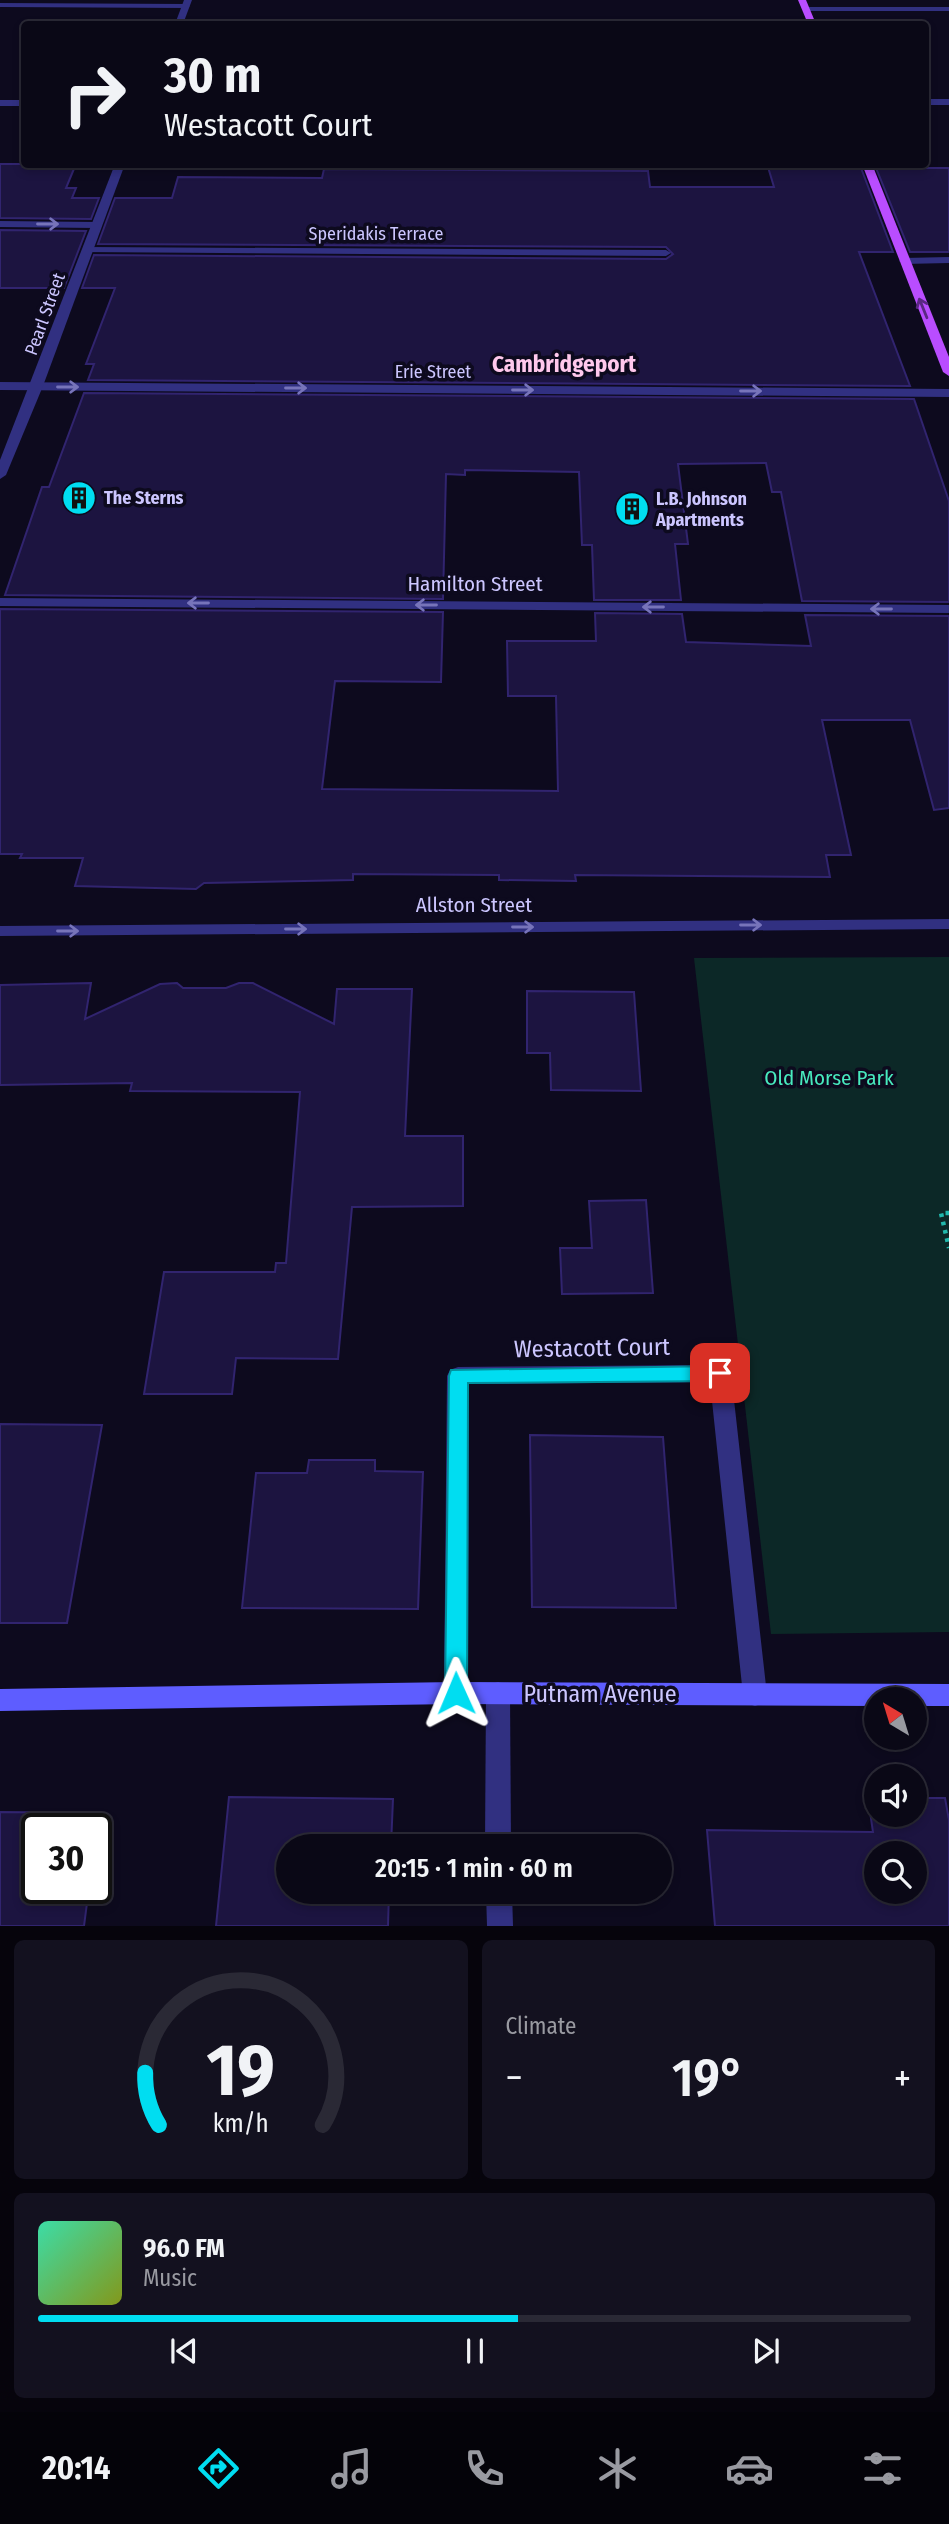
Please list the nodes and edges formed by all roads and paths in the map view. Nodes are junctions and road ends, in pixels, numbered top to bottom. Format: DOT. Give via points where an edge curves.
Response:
graph roads {
  1 [pos="187,3"];
  2 [pos="804,4"];
  3 [pos="0,5"];
  4 [pos="949,9"];
  5 [pos="180,21"];
  6 [pos="811,21"];
  7 [pos="929,102"];
  8 [pos="949,102"];
  9 [pos="0,103"];
  10 [pos="21,103"];
  11 [pos="118,168"];
  12 [pos="869,168"];
  13 [pos="0,224"];
  14 [pos="96,225"];
  15 [pos="87,250"];
  16 [pos="666,253"];
  17 [pos="949,260"];
  18 [pos="904,261"];
  19 [pos="949,372"];
  20 [pos="0,386"];
  21 [pos="37,386"];
  22 [pos="949,393"];
  23 [pos="0,475"];
  24 [pos="0,602"];
  25 [pos="949,609"];
  26 [pos="949,924"];
  27 [pos="0,931"];
  28 [pos="949,1213"];
  29 [pos="949,1248"];
  30 [pos="456,1693"];
  31 [pos="498,1693"];
  32 [pos="754,1695"];
  33 [pos="949,1695"];
  34 [pos="0,1700"];
  35 [pos="498,1834"];
  36 [pos="499,1904"];
  37 [pos="500,1926"];
  1 -- 3 [label="street"];
  1 -- 5 [label="street"];
  2 -- 4 [label="street"];
  2 -- 6 [label="main road"];
  7 -- 8 [label="street"];
  9 -- 10 [label="street"];
  11 -- 14 [label="street, Pearl Street"];
  12 -- 18 [label="main road"];
  13 -- 14 [label="street, one-way"];
  14 -- 15 [label="street, Pearl Street"];
  15 -- 16 [label="street, Speridakis Terrace"];
  15 -- 21 [label="street, Pearl Street"];
  17 -- 18 [label="street"];
  19 -- 18 [label="main road, one-way"];
  20 -- 21 [label="street, Erie Street"];
  21 -- 22 [label="street, Erie Street, one-way"];
  21 -- 23 [label="street, Pearl Street"];
  25 -- 24 [label="street, Hamilton Street, one-way"];
  27 -- 26 [label="street, Allston Street, one-way"];
  28 -- 29 [label="path" via="941,1213"];
  30 -- 31 [label="main road, Putnam Avenue"];
  30 -- 32 [label="street, Westacott Court" via="458,1376 720,1373"];
  30 -- 34 [label="main road, Putnam Avenue"];
  31 -- 32 [label="main road, Putnam Avenue"];
  31 -- 35 [label="street"];
  32 -- 33 [label="main road, Putnam Avenue"];
  36 -- 37 [label="street"];
}
